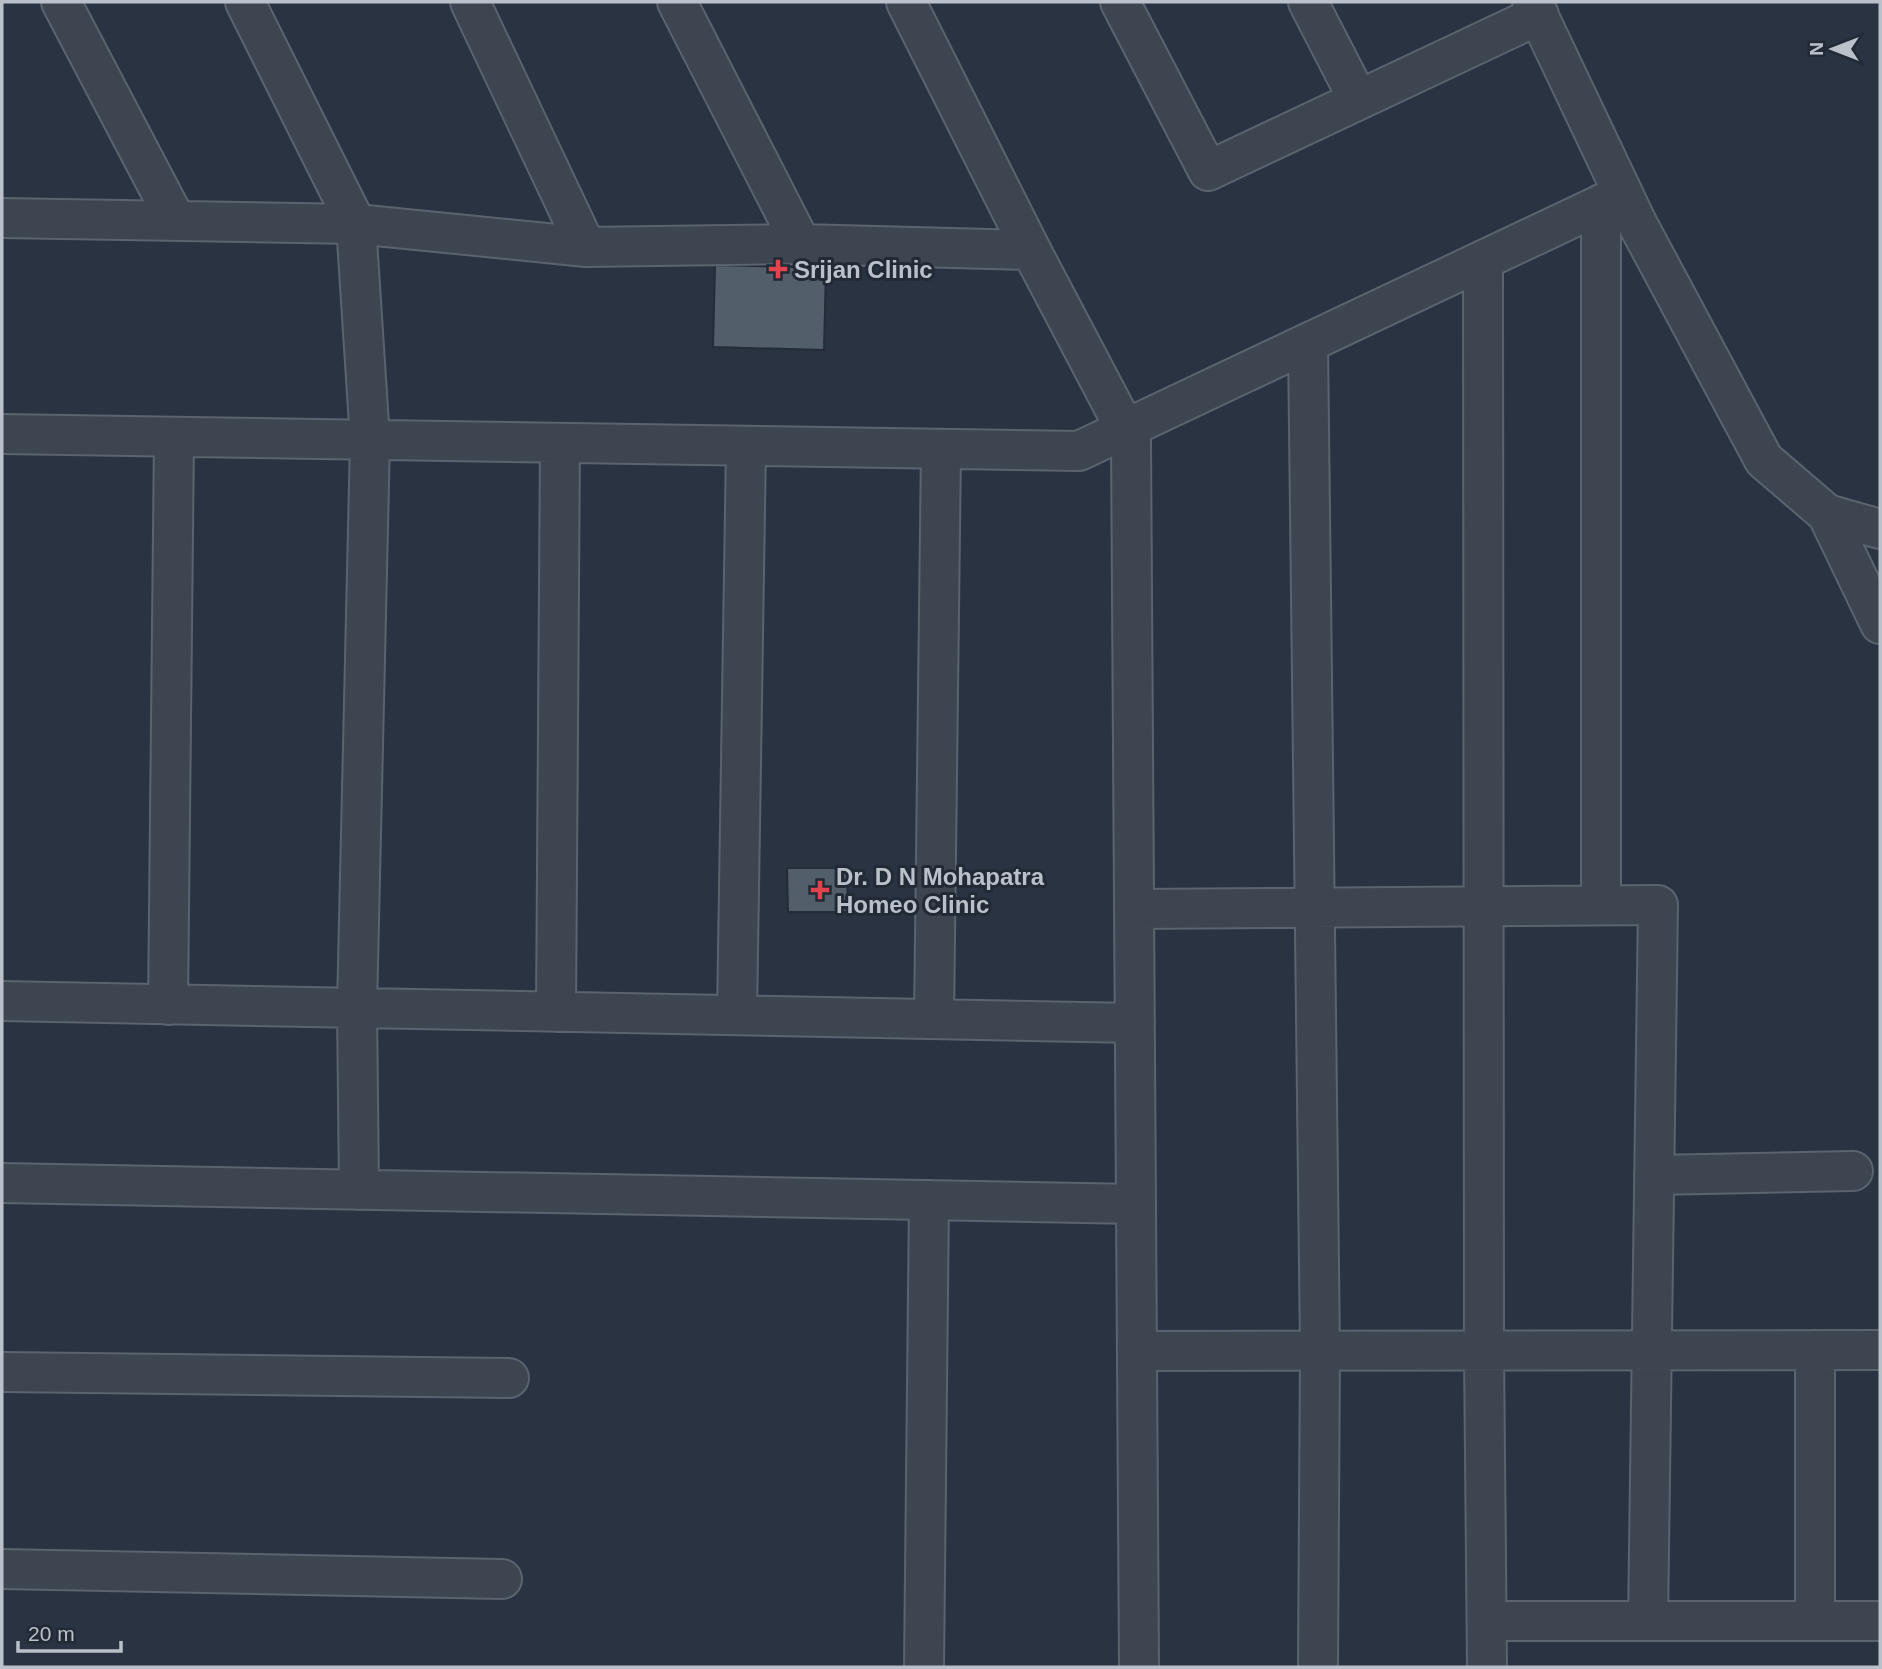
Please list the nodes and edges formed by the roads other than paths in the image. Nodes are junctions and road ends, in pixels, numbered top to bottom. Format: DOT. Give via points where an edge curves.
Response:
graph roads {
  1 [pos="61,2"];
  2 [pos="245,2"];
  3 [pos="470,2"];
  4 [pos="677,2"];
  5 [pos="906,2"];
  6 [pos="1120,2"];
  7 [pos="1308,2"];
  8 [pos="1547,14"];
  9 [pos="1358,99"];
  10 [pos="1612,199"];
  11 [pos="2,218"];
  12 [pos="176,221"];
  13 [pos="356,224"];
  14 [pos="801,244"];
  15 [pos="586,247"];
  16 [pos="1031,250"];
  17 [pos="1483,260"];
  18 [pos="1308,344"];
  19 [pos="1126,430"];
  20 [pos="2,434"];
  21 [pos="174,437"];
  22 [pos="370,440"];
  23 [pos="560,443"];
  24 [pos="746,446"];
  25 [pos="940,449"];
  26 [pos="1827,514"];
  27 [pos="1880,530"];
  28 [pos="1880,624"];
  29 [pos="1601,905"];
  30 [pos="1483,906"];
  31 [pos="1315,907"];
  32 [pos="1134,909"];
  33 [pos="2,1001"];
  34 [pos="168,1005"];
  35 [pos="357,1008"];
  36 [pos="556,1012"];
  37 [pos="737,1015"];
  38 [pos="934,1019"];
  39 [pos="1135,1023"];
  40 [pos="1853,1171"];
  41 [pos="1654,1175"];
  42 [pos="2,1184"];
  43 [pos="359,1190"];
  44 [pos="929,1200"];
  45 [pos="1136,1204"];
  46 [pos="1320,1350"];
  47 [pos="1484,1350"];
  48 [pos="1652,1350"];
  49 [pos="1815,1350"];
  50 [pos="1880,1350"];
  51 [pos="1137,1351"];
  52 [pos="2,1372"];
  53 [pos="509,1378"];
  54 [pos="2,1569"];
  55 [pos="502,1579"];
  56 [pos="1487,1621"];
  57 [pos="1648,1621"];
  58 [pos="1815,1621"];
  59 [pos="1880,1621"];
  60 [pos="924,1667"];
  61 [pos="1139,1667"];
  62 [pos="1318,1667"];
  63 [pos="1487,1667"];
  1 -- 12 [label="street"];
  2 -- 13 [label="street"];
  3 -- 15 [label="street"];
  4 -- 14 [label="street"];
  5 -- 16 [label="street"];
  6 -- 9 [label="street" via="1208,171"];
  7 -- 9 [label="street"];
  8 -- 9 [label="street"];
  8 -- 10 [label="street"];
  10 -- 17 [label="street"];
  10 -- 26 [label="street" via="1764,460"];
  10 -- 29 [label="street"];
  11 -- 12 [label="street"];
  12 -- 13 [label="street"];
  13 -- 15 [label="street"];
  13 -- 22 [label="street"];
  14 -- 15 [label="street"];
  14 -- 16 [label="street"];
  16 -- 19 [label="street"];
  17 -- 18 [label="street"];
  17 -- 30 [label="street"];
  18 -- 19 [label="street"];
  18 -- 31 [label="street"];
  19 -- 25 [label="street" via="1079,451"];
  19 -- 32 [label="street" via="1131,440"];
  20 -- 21 [label="street"];
  21 -- 22 [label="street"];
  21 -- 34 [label="street"];
  22 -- 23 [label="street"];
  22 -- 35 [label="street"];
  23 -- 24 [label="street"];
  23 -- 36 [label="street"];
  24 -- 25 [label="street"];
  24 -- 37 [label="street"];
  25 -- 38 [label="street"];
  26 -- 27 [label="street"];
  26 -- 28 [label="street"];
  29 -- 30 [label="street"];
  29 -- 41 [label="street" via="1658,905"];
  30 -- 31 [label="street"];
  30 -- 47 [label="street"];
  31 -- 32 [label="street"];
  31 -- 46 [label="street"];
  32 -- 39 [label="street"];
  33 -- 34 [label="street"];
  34 -- 35 [label="street"];
  35 -- 36 [label="street"];
  35 -- 43 [label="street"];
  36 -- 37 [label="street"];
  37 -- 38 [label="street"];
  38 -- 39 [label="street"];
  39 -- 45 [label="street"];
  40 -- 41 [label="street"];
  41 -- 48 [label="street"];
  42 -- 43 [label="street"];
  43 -- 44 [label="street"];
  44 -- 45 [label="street"];
  44 -- 60 [label="street"];
  45 -- 51 [label="street"];
  46 -- 47 [label="street"];
  46 -- 51 [label="street"];
  46 -- 62 [label="street"];
  47 -- 48 [label="street"];
  47 -- 56 [label="street"];
  48 -- 49 [label="street"];
  48 -- 57 [label="street"];
  49 -- 50 [label="street"];
  49 -- 58 [label="street"];
  51 -- 61 [label="street"];
  52 -- 53 [label="street"];
  54 -- 55 [label="street"];
  56 -- 57 [label="street"];
  56 -- 63 [label="street"];
  57 -- 58 [label="street"];
  58 -- 59 [label="street"];
}
